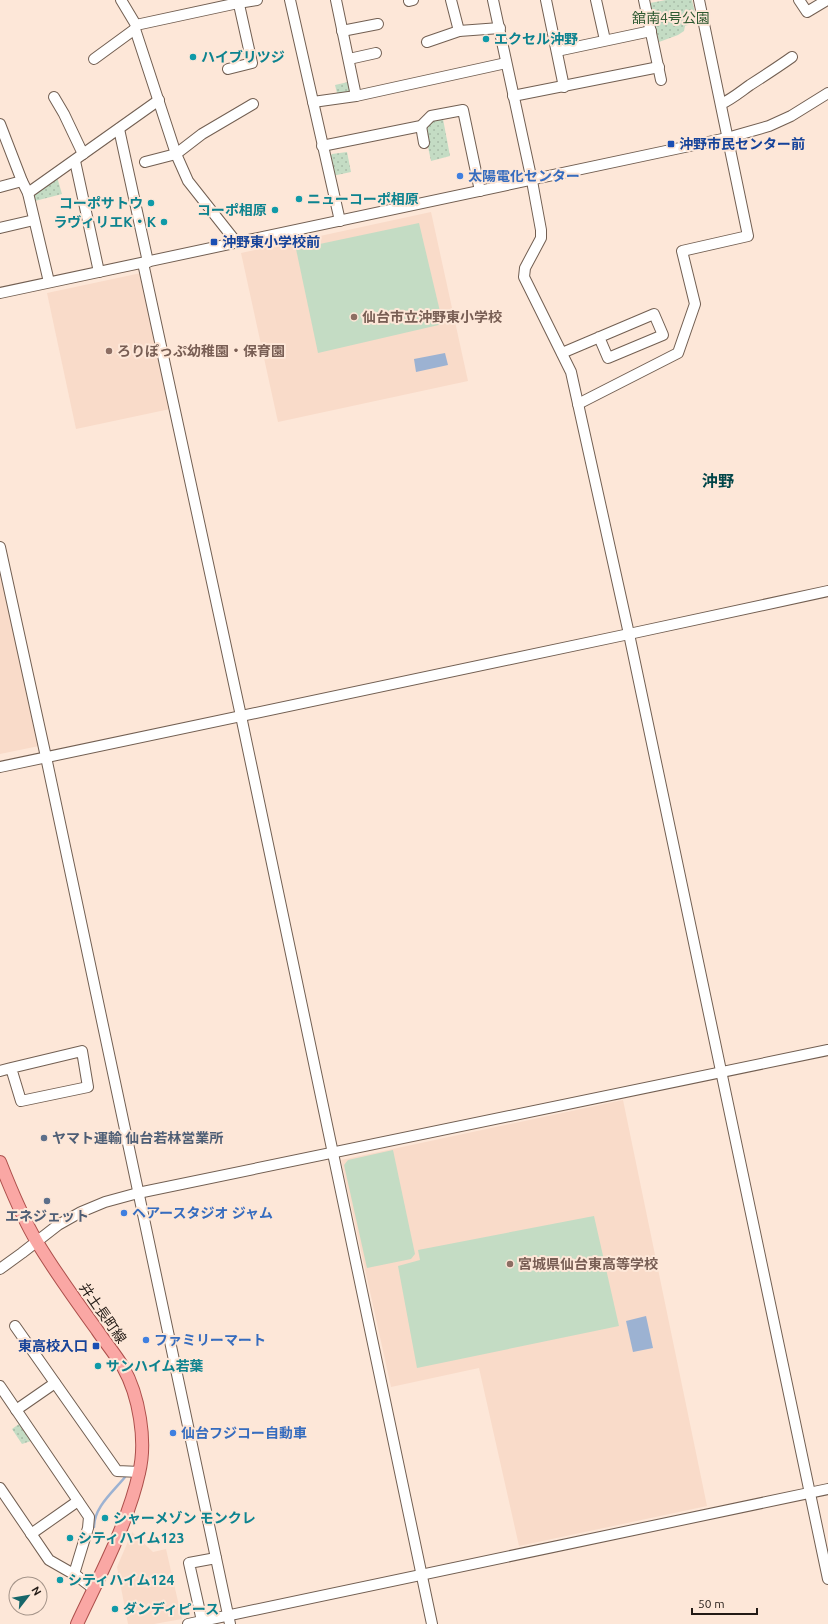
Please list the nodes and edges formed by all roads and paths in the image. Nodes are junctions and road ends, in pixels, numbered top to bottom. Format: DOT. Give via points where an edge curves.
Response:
graph roads {
  1 [pos="121,0"];
  2 [pos="257,0"];
  3 [pos="290,0"];
  4 [pos="336,0"];
  5 [pos="451,0"];
  6 [pos="493,0"];
  7 [pos="546,0"];
  8 [pos="596,0"];
  9 [pos="644,0"];
  10 [pos="799,0"];
  11 [pos="827,0"];
  12 [pos="238,1"];
  13 [pos="702,1"];
  14 [pos="378,24"];
  15 [pos="136,27"];
  16 [pos="500,28"];
  17 [pos="342,31"];
  18 [pos="459,31"];
  19 [pos="651,31"];
  20 [pos="605,40"];
  21 [pos="427,42"];
  22 [pos="557,50"];
  23 [pos="376,53"];
  24 [pos="792,57"];
  25 [pos="94,59"];
  26 [pos="349,60"];
  27 [pos="506,63"];
  28 [pos="659,67"];
  29 [pos="228,69"];
  30 [pos="661,80"];
  31 [pos="564,87"];
  32 [pos="828,93"];
  33 [pos="356,96"];
  34 [pos="514,96"];
  35 [pos="54,97"];
  36 [pos="159,100"];
  37 [pos="313,102"];
  38 [pos="254,104"];
  39 [pos="720,104"];
  40 [pos="0,125"];
  41 [pos="421,126"];
  42 [pos="118,129"];
  43 [pos="728,138"];
  44 [pos="424,143"];
  45 [pos="322,146"];
  46 [pos="176,154"];
  47 [pos="79,157"];
  48 [pos="145,162"];
  49 [pos="532,181"];
  50 [pos="22,182"];
  51 [pos="0,187"];
  52 [pos="480,191"];
  53 [pos="28,193"];
  54 [pos="34,220"];
  55 [pos="340,221"];
  56 [pos="0,228"];
  57 [pos="237,243"];
  58 [pos="145,262"];
  59 [pos="99,272"];
  60 [pos="49,282"];
  61 [pos="0,293"];
  62 [pos="599,337"];
  63 [pos="562,353"];
  64 [pos="578,404"];
  65 [pos="0,548"];
  66 [pos="828,591"];
  67 [pos="629,634"];
  68 [pos="241,716"];
  69 [pos="46,757"];
  70 [pos="0,767"];
  71 [pos="828,1050"];
  72 [pos="11,1068"];
  73 [pos="0,1071"];
  74 [pos="722,1073"];
  75 [pos="332,1153"];
  76 [pos="0,1162"];
  77 [pos="138,1193"];
  78 [pos="37,1242"];
  79 [pos="0,1268"];
  80 [pos="15,1326"];
  81 [pos="55,1383"];
  82 [pos="0,1386"];
  83 [pos="16,1410"];
  84 [pos="140,1472"];
  85 [pos="0,1488"];
  86 [pos="828,1489"];
  87 [pos="810,1493"];
  88 [pos="78,1501"];
  89 [pos="31,1534"];
  90 [pos="216,1558"];
  91 [pos="74,1574"];
  92 [pos="422,1575"];
  93 [pos="828,1579"];
  94 [pos="94,1589"];
  95 [pos="229,1620"];
  96 [pos="202,1621"];
  97 [pos="77,1624"];
  98 [pos="188,1624"];
  99 [pos="432,1624"];
  1 -- 15 [label="street"];
  2 -- 12 [label="street"];
  3 -- 37 [label="street"];
  4 -- 17 [label="street"];
  5 -- 18 [label="street"];
  6 -- 16 [label="street"];
  7 -- 22 [label="street"];
  8 -- 20 [label="street"];
  9 -- 19 [label="street"];
  10 -- 11 [label="street" via="807,12"];
  12 -- 15 [label="street"];
  12 -- 29 [label="street" via="252,63"];
  13 -- 39 [label="street"];
  14 -- 17 [label="street"];
  15 -- 25 [label="street"];
  15 -- 36 [label="street"];
  16 -- 18 [label="street"];
  16 -- 27 [label="street"];
  17 -- 26 [label="street"];
  18 -- 21 [label="street"];
  19 -- 20 [label="street"];
  19 -- 28 [label="street"];
  20 -- 22 [label="street"];
  22 -- 31 [label="street"];
  23 -- 26 [label="street"];
  24 -- 39 [label="street" via="730,100"];
  26 -- 33 [label="street"];
  27 -- 33 [label="street"];
  27 -- 34 [label="street"];
  28 -- 30 [label="street"];
  28 -- 31 [label="street"];
  31 -- 34 [label="street"];
  32 -- 43 [label="street" via="791,116 769,126"];
  33 -- 37 [label="street"];
  34 -- 49 [label="street"];
  35 -- 47 [label="street"];
  36 -- 42 [label="street"];
  36 -- 46 [label="street"];
  37 -- 45 [label="street"];
  38 -- 46 [label="street" via="202,134"];
  39 -- 43 [label="street"];
  40 -- 50 [label="street"];
  41 -- 44 [label="street"];
  41 -- 45 [label="street"];
  41 -- 52 [label="street" via="431,116 463,110"];
  42 -- 47 [label="street"];
  42 -- 58 [label="street"];
  43 -- 49 [label="street"];
  43 -- 64 [label="street" via="748,236 682,251 695,304 678,353"];
  45 -- 55 [label="street"];
  46 -- 48 [label="street"];
  46 -- 57 [label="street" via="188,181"];
  47 -- 53 [label="street"];
  47 -- 59 [label="street"];
  49 -- 52 [label="street"];
  49 -- 63 [label="street" via="541,238 525,268 524,278"];
  50 -- 51 [label="street"];
  50 -- 53 [label="street"];
  52 -- 55 [label="street"];
  53 -- 54 [label="street"];
  54 -- 56 [label="street"];
  54 -- 60 [label="street"];
  55 -- 57 [label="street"];
  57 -- 58 [label="street"];
  58 -- 59 [label="street"];
  58 -- 68 [label="street"];
  59 -- 60 [label="street"];
  60 -- 61 [label="street"];
  62 -- 62 [label="street" via="654,314 663,335 608,358"];
  62 -- 63 [label="street"];
  63 -- 64 [label="street" via="571,372"];
  64 -- 67 [label="street"];
  65 -- 69 [label="street"];
  66 -- 67 [label="street"];
  67 -- 68 [label="street"];
  67 -- 74 [label="street"];
  68 -- 69 [label="street"];
  68 -- 75 [label="street"];
  69 -- 70 [label="street"];
  69 -- 77 [label="street"];
  71 -- 74 [label="street"];
  72 -- 72 [label="street" via="82,1051 88,1087 20,1102"];
  72 -- 73 [label="street"];
  74 -- 75 [label="street"];
  74 -- 87 [label="street"];
  75 -- 77 [label="street"];
  75 -- 92 [label="street"];
  76 -- 78 [label="main road, 井土長町線" via="18,1207"];
  77 -- 78 [label="street" via="81,1212 58,1225"];
  77 -- 90 [label="street"];
  78 -- 79 [label="street"];
  78 -- 84 [label="main road, 井土長町線" via="123,1367 129,1380 142,1432"];
  80 -- 81 [label="street"];
  81 -- 83 [label="street"];
  81 -- 84 [label="street" via="116,1471"];
  82 -- 83 [label="street"];
  83 -- 88 [label="street"];
  84 -- 94 [label="main road, 井土長町線" via="130,1504"];
  85 -- 89 [label="street"];
  86 -- 87 [label="street"];
  87 -- 92 [label="street"];
  87 -- 93 [label="street"];
  88 -- 89 [label="street"];
  88 -- 91 [label="street" via="89,1517"];
  89 -- 91 [label="street" via="49,1560"];
  90 -- 95 [label="street"];
  90 -- 96 [label="street" via="189,1564"];
  91 -- 94 [label="street"];
  92 -- 95 [label="street"];
  92 -- 99 [label="street"];
  94 -- 97 [label="main road, 井土長町線"];
  95 -- 96 [label="street"];
  96 -- 98 [label="street"];
}
